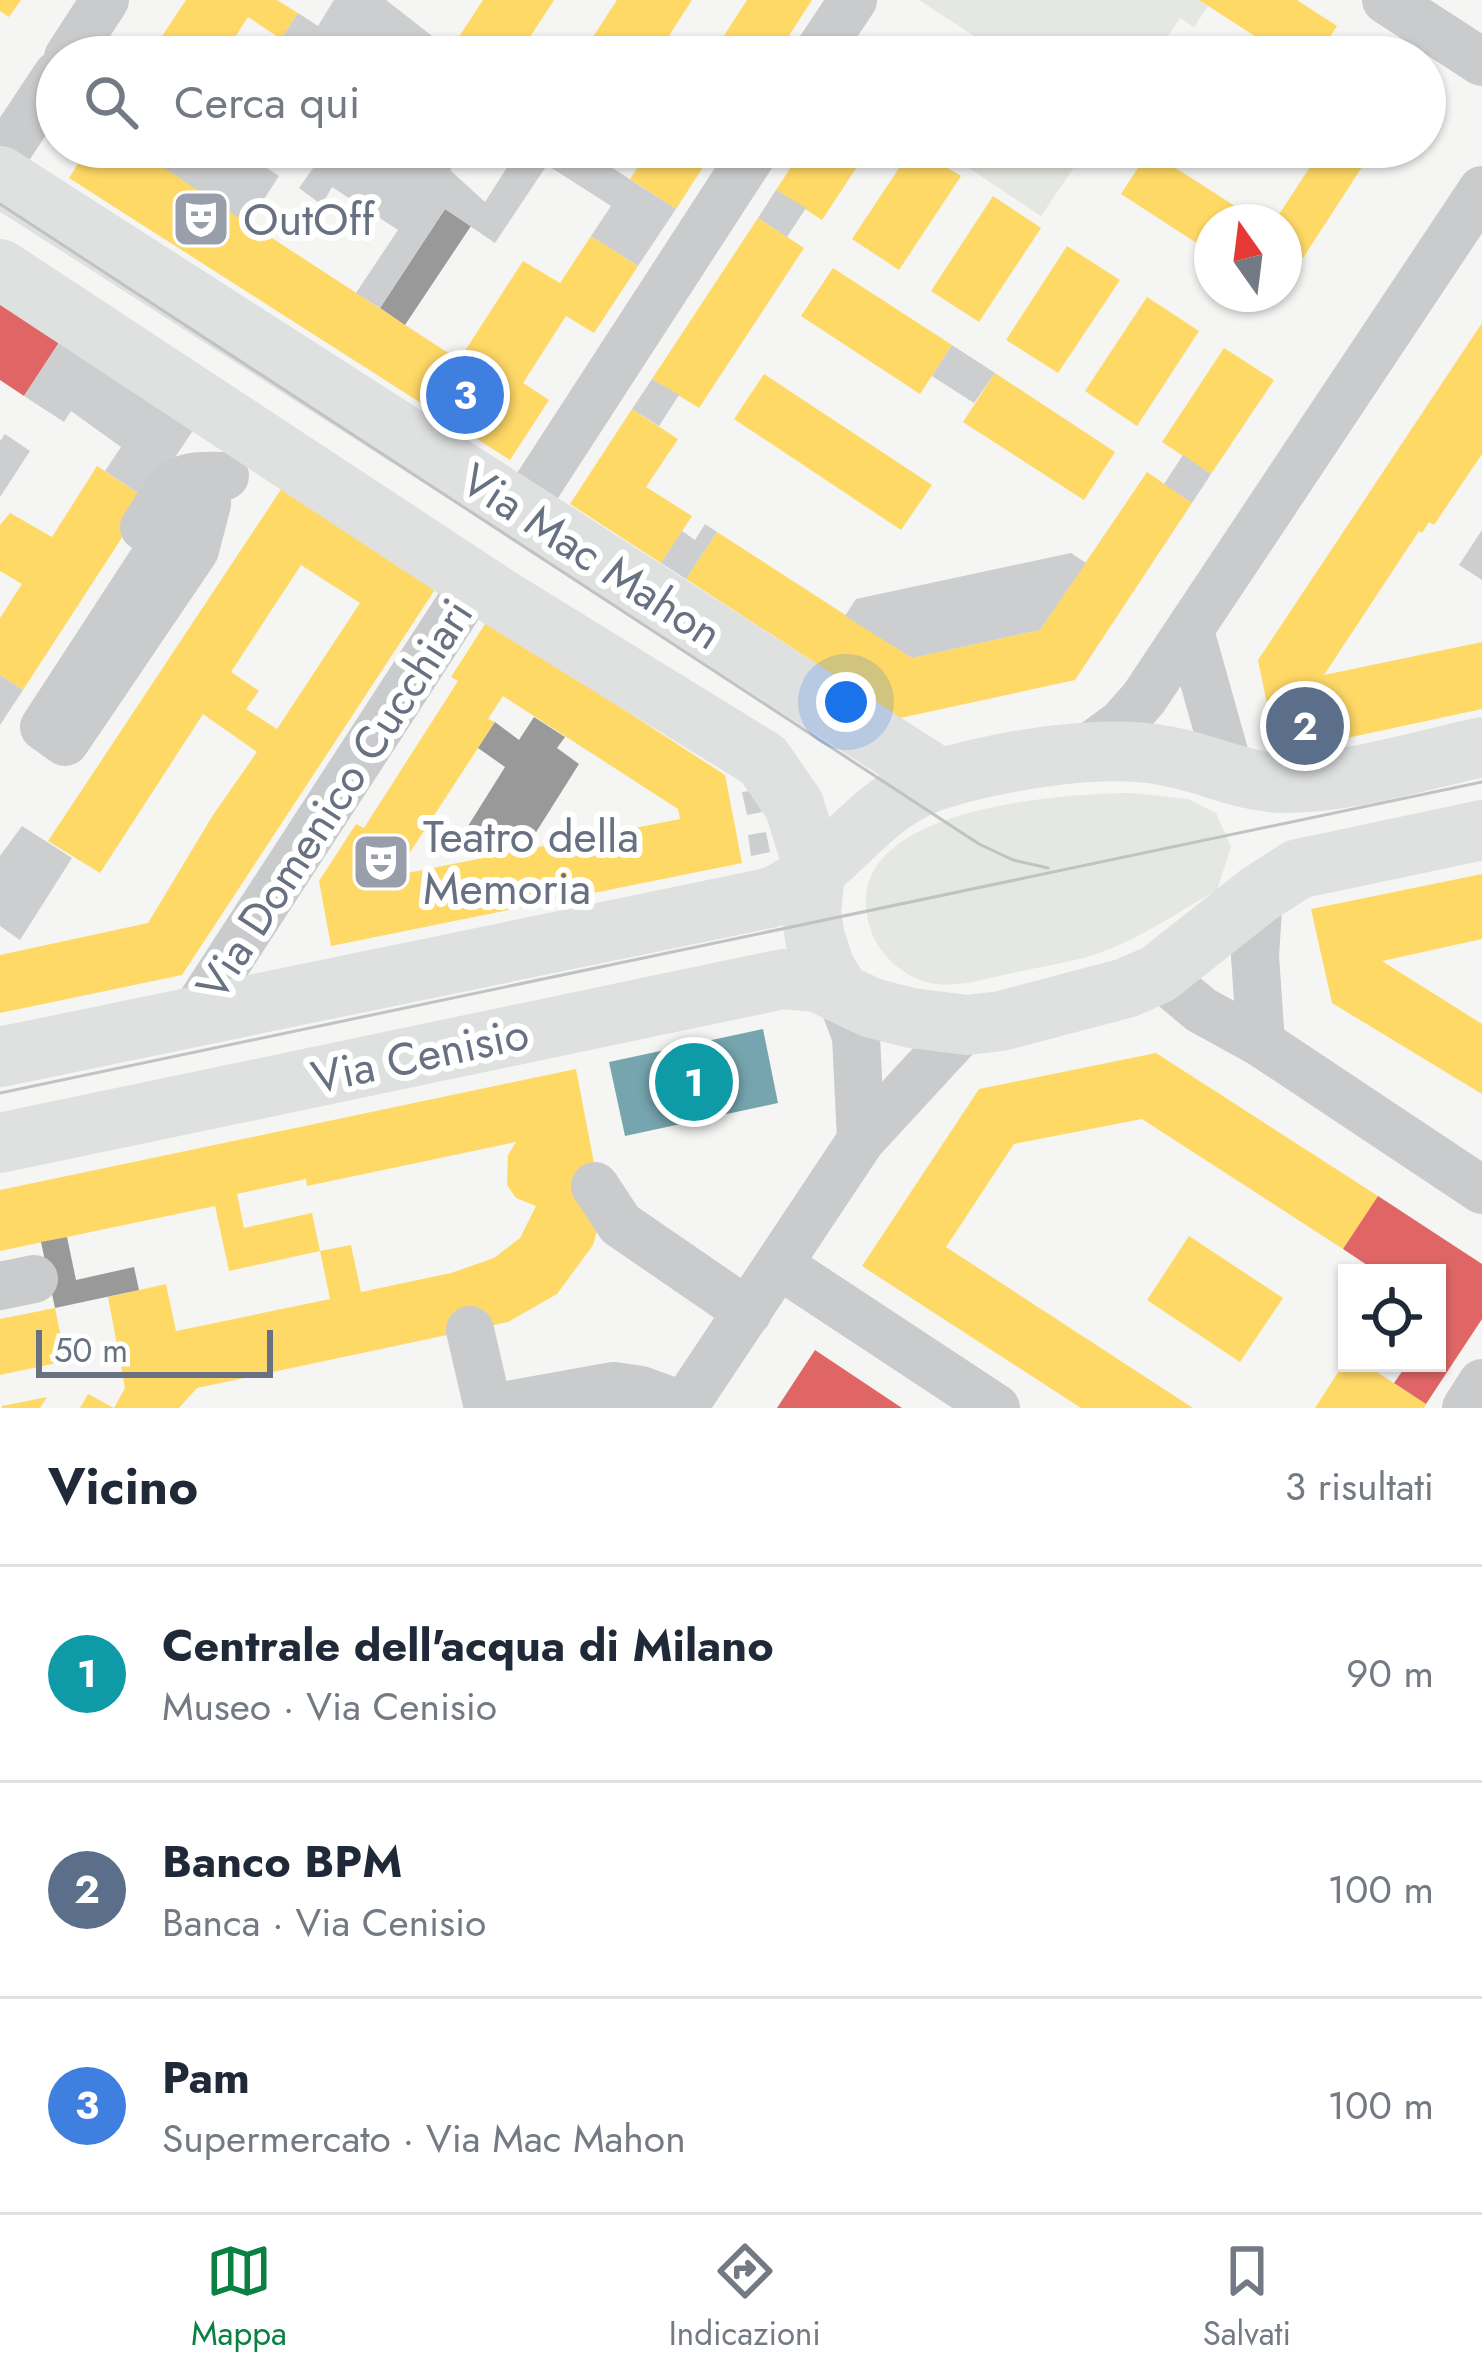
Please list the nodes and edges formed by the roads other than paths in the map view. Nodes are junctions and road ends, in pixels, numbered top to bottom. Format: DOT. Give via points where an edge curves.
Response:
graph roads {
  1 [pos="105,0"];
  2 [pos="853,0"];
  3 [pos="1388,1"];
  4 [pos="82,36"];
  5 [pos="829,36"];
  6 [pos="1442,36"];
  7 [pos="1446,39"];
  8 [pos="1482,62"];
  9 [pos="36,107"];
  10 [pos="0,161"];
  11 [pos="743,168"];
  12 [pos="0,176"];
  13 [pos="1482,190"];
  14 [pos="0,269"];
  15 [pos="228,472"];
  16 [pos="520,511"];
  17 [pos="144,526"];
  18 [pos="475,581"];
  19 [pos="1190,631"];
  20 [pos="1482,748"];
  21 [pos="1084,751"];
  22 [pos="1231,776"];
  23 [pos="941,779"];
  24 [pos="1482,830"];
  25 [pos="815,872"];
  26 [pos="1259,894"];
  27 [pos="1158,974"];
  28 [pos="839,991"];
  29 [pos="192,1017"];
  30 [pos="967,1025"];
  31 [pos="1261,1042"];
  32 [pos="0,1057"];
  33 [pos="861,1140"];
  34 [pos="0,1143"];
  35 [pos="1482,1190"];
  36 [pos="609,1195"];
  37 [pos="762,1290"];
  38 [pos="470,1330"];
  39 [pos="1482,1383"];
  40 [pos="684,1407"];
  41 [pos="490,1408"];
  42 [pos="996,1408"];
  43 [pos="1466,1408"];
  1 -- 4 [label="street"];
  2 -- 5 [label="street"];
  3 -- 6 [label="street"];
  7 -- 8 [label="street"];
  9 -- 10 [label="street"];
  11 -- 16 [label="street"];
  12 -- 16 [label="main road, Via Mac Mahon"];
  13 -- 19 [label="street"];
  14 -- 15 [label="main road, Via Mac Mahon"];
  15 -- 17 [label="street" via="176,481"];
  15 -- 18 [label="main road, Via Mac Mahon"];
  16 -- 23 [label="main road, Via Mac Mahon"];
  18 -- 25 [label="main road, Via Mac Mahon" via="763,760 794,805"];
  18 -- 29 [label="street, Via Domenico Cucchiari"];
  19 -- 21 [label="street" via="1133,711"];
  19 -- 22 [label="street"];
  20 -- 22 [label="main road" via="1323,781"];
  21 -- 22 [label="main road, Via Cenisio" via="1160,754"];
  21 -- 23 [label="main road, Via Cenisio"];
  23 -- 25 [label="main road, Via Cenisio" via="871,816"];
  24 -- 26 [label="main road" via="1298,869"];
  25 -- 28 [label="main road, Via Mac Mahon" via="815,938"];
  25 -- 29 [label="main road, Via Cenisio" via="769,898"];
  26 -- 27 [label="main road"];
  26 -- 31 [label="street"];
  27 -- 30 [label="main road"];
  27 -- 31 [label="street" via="1201,1010"];
  28 -- 30 [label="main road, Via Cenisio" via="872,1008"];
  28 -- 33 [label="street" via="856,1036"];
  28 -- 34 [label="main road, Via Cenisio" via="783,979"];
  29 -- 32 [label="main road, Via Cenisio"];
  30 -- 33 [label="street"];
  31 -- 35 [label="street"];
  33 -- 37 [label="street"];
  36 -- 37 [label="street" via="620,1224"];
  37 -- 40 [label="street"];
  37 -- 42 [label="street"];
  38 -- 41 [label="street"];
  39 -- 43 [label="street"];
  40 -- 41 [label="street" via="614,1386"];
}
